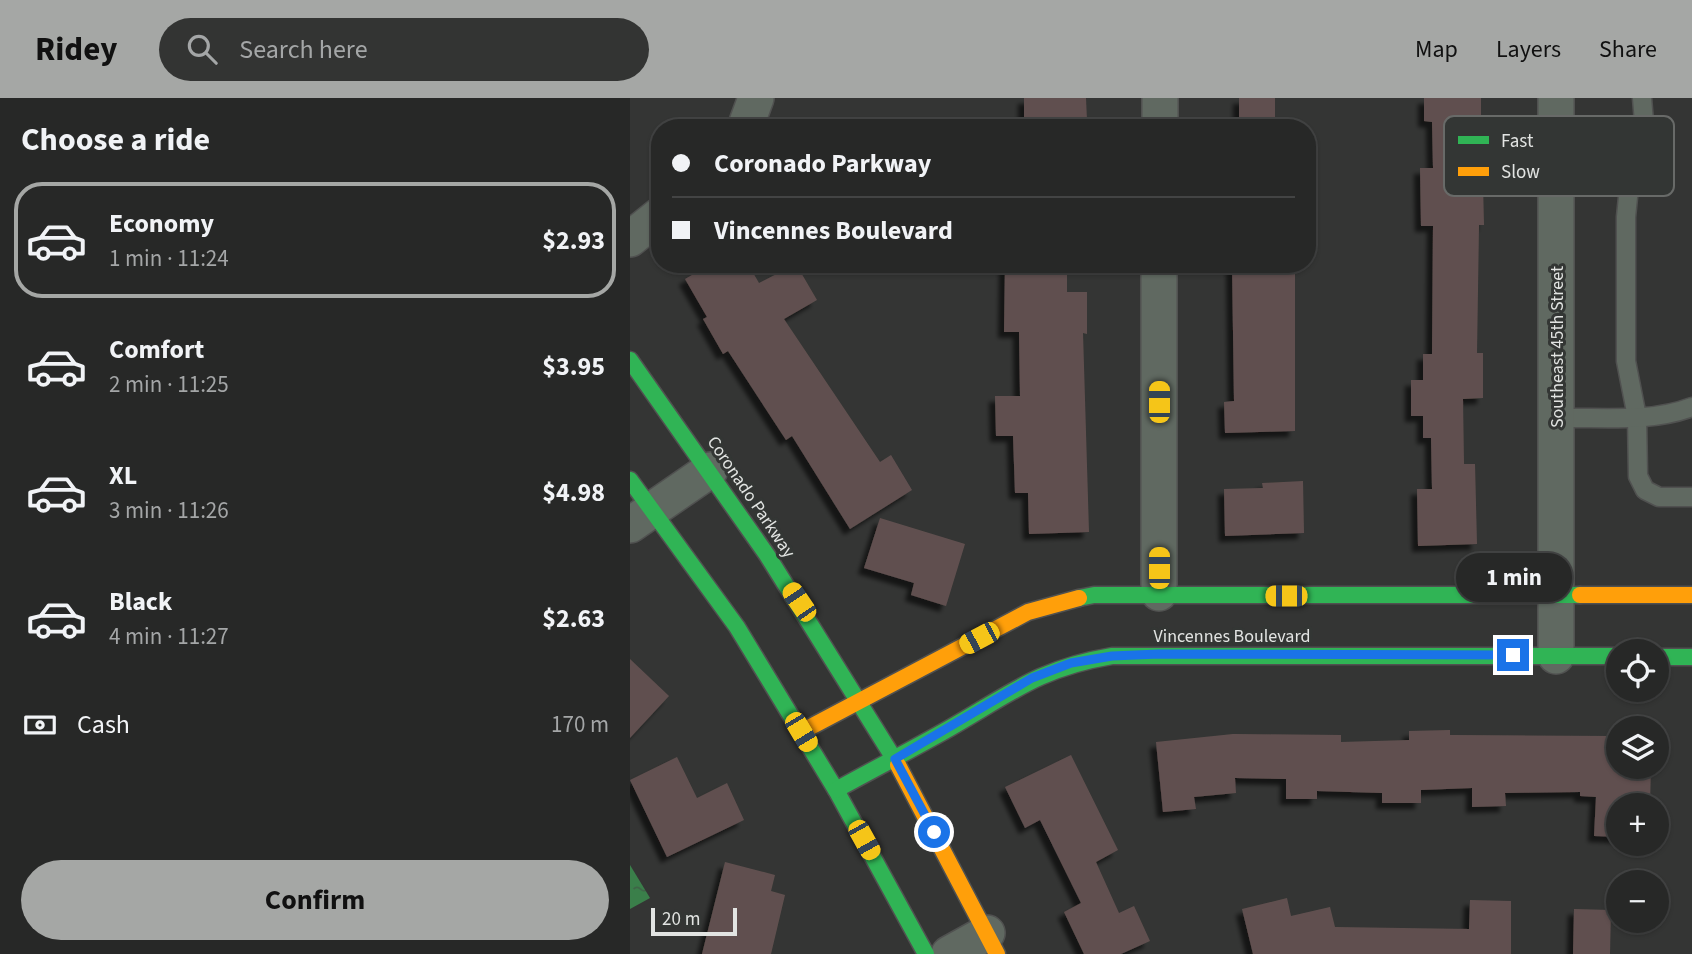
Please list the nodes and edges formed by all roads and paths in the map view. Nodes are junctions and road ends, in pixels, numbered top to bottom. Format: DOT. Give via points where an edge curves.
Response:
graph roads {
  1 [pos="756,98"];
  2 [pos="1160,98"];
  3 [pos="1556,98"];
  4 [pos="1642,98"];
  5 [pos="1556,116"];
  6 [pos="1644,116"];
  7 [pos="748,119"];
  8 [pos="1160,119"];
  9 [pos="1556,196"];
  10 [pos="1628,196"];
  11 [pos="651,222"];
  12 [pos="630,239"];
  13 [pos="1159,273"];
  14 [pos="630,360"];
  15 [pos="1692,407"];
  16 [pos="1637,417"];
  17 [pos="1557,418"];
  18 [pos="710,470"];
  19 [pos="630,480"];
  20 [pos="1692,497"];
  21 [pos="641,519"];
  22 [pos="1159,593"];
  23 [pos="1557,595"];
  24 [pos="1692,595"];
  25 [pos="1556,656"];
  26 [pos="1606,656"];
  27 [pos="1669,657"];
  28 [pos="1692,657"];
  29 [pos="862,703"];
  30 [pos="801,732"];
  31 [pos="895,759"];
  32 [pos="836,790"];
  33 [pos="992,944"];
  34 [pos="926,954"];
  35 [pos="950,954"];
  1 -- 7 [label="street"];
  2 -- 8 [label="street"];
  3 -- 5 [label="street, Southeast 45th Street"];
  4 -- 6 [label="lane"];
  9 -- 17 [label="street, Southeast 45th Street"];
  10 -- 16 [label="lane" via="1626,361"];
  11 -- 12 [label="street"];
  13 -- 22 [label="street"];
  14 -- 18 [label="street, Coronado Parkway"];
  15 -- 16 [label="lane"];
  16 -- 17 [label="lane"];
  16 -- 20 [label="lane" via="1638,476 1645,491 1659,497"];
  17 -- 23 [label="street, Southeast 45th Street"];
  18 -- 21 [label="street"];
  18 -- 29 [label="street, Coronado Parkway"];
  19 -- 21 [label="street"];
  21 -- 30 [label="street" via="737,627"];
  22 -- 23 [label="street"];
  22 -- 29 [label="street" via="1094,595 1027,612"];
  23 -- 24 [label="street"];
  23 -- 25 [label="street, Southeast 45th Street"];
  25 -- 26 [label="street, Vincennes Boulevard"];
  25 -- 31 [label="street, Vincennes Boulevard" via="1112,656 1071,663 1032,678"];
  27 -- 28 [label="street"];
  29 -- 30 [label="street"];
  29 -- 31 [label="street, Coronado Parkway"];
  30 -- 32 [label="street"];
  31 -- 32 [label="street, Vincennes Boulevard"];
  31 -- 33 [label="street, Coronado Parkway"];
  32 -- 34 [label="street"];
  33 -- 35 [label="street"];
}
